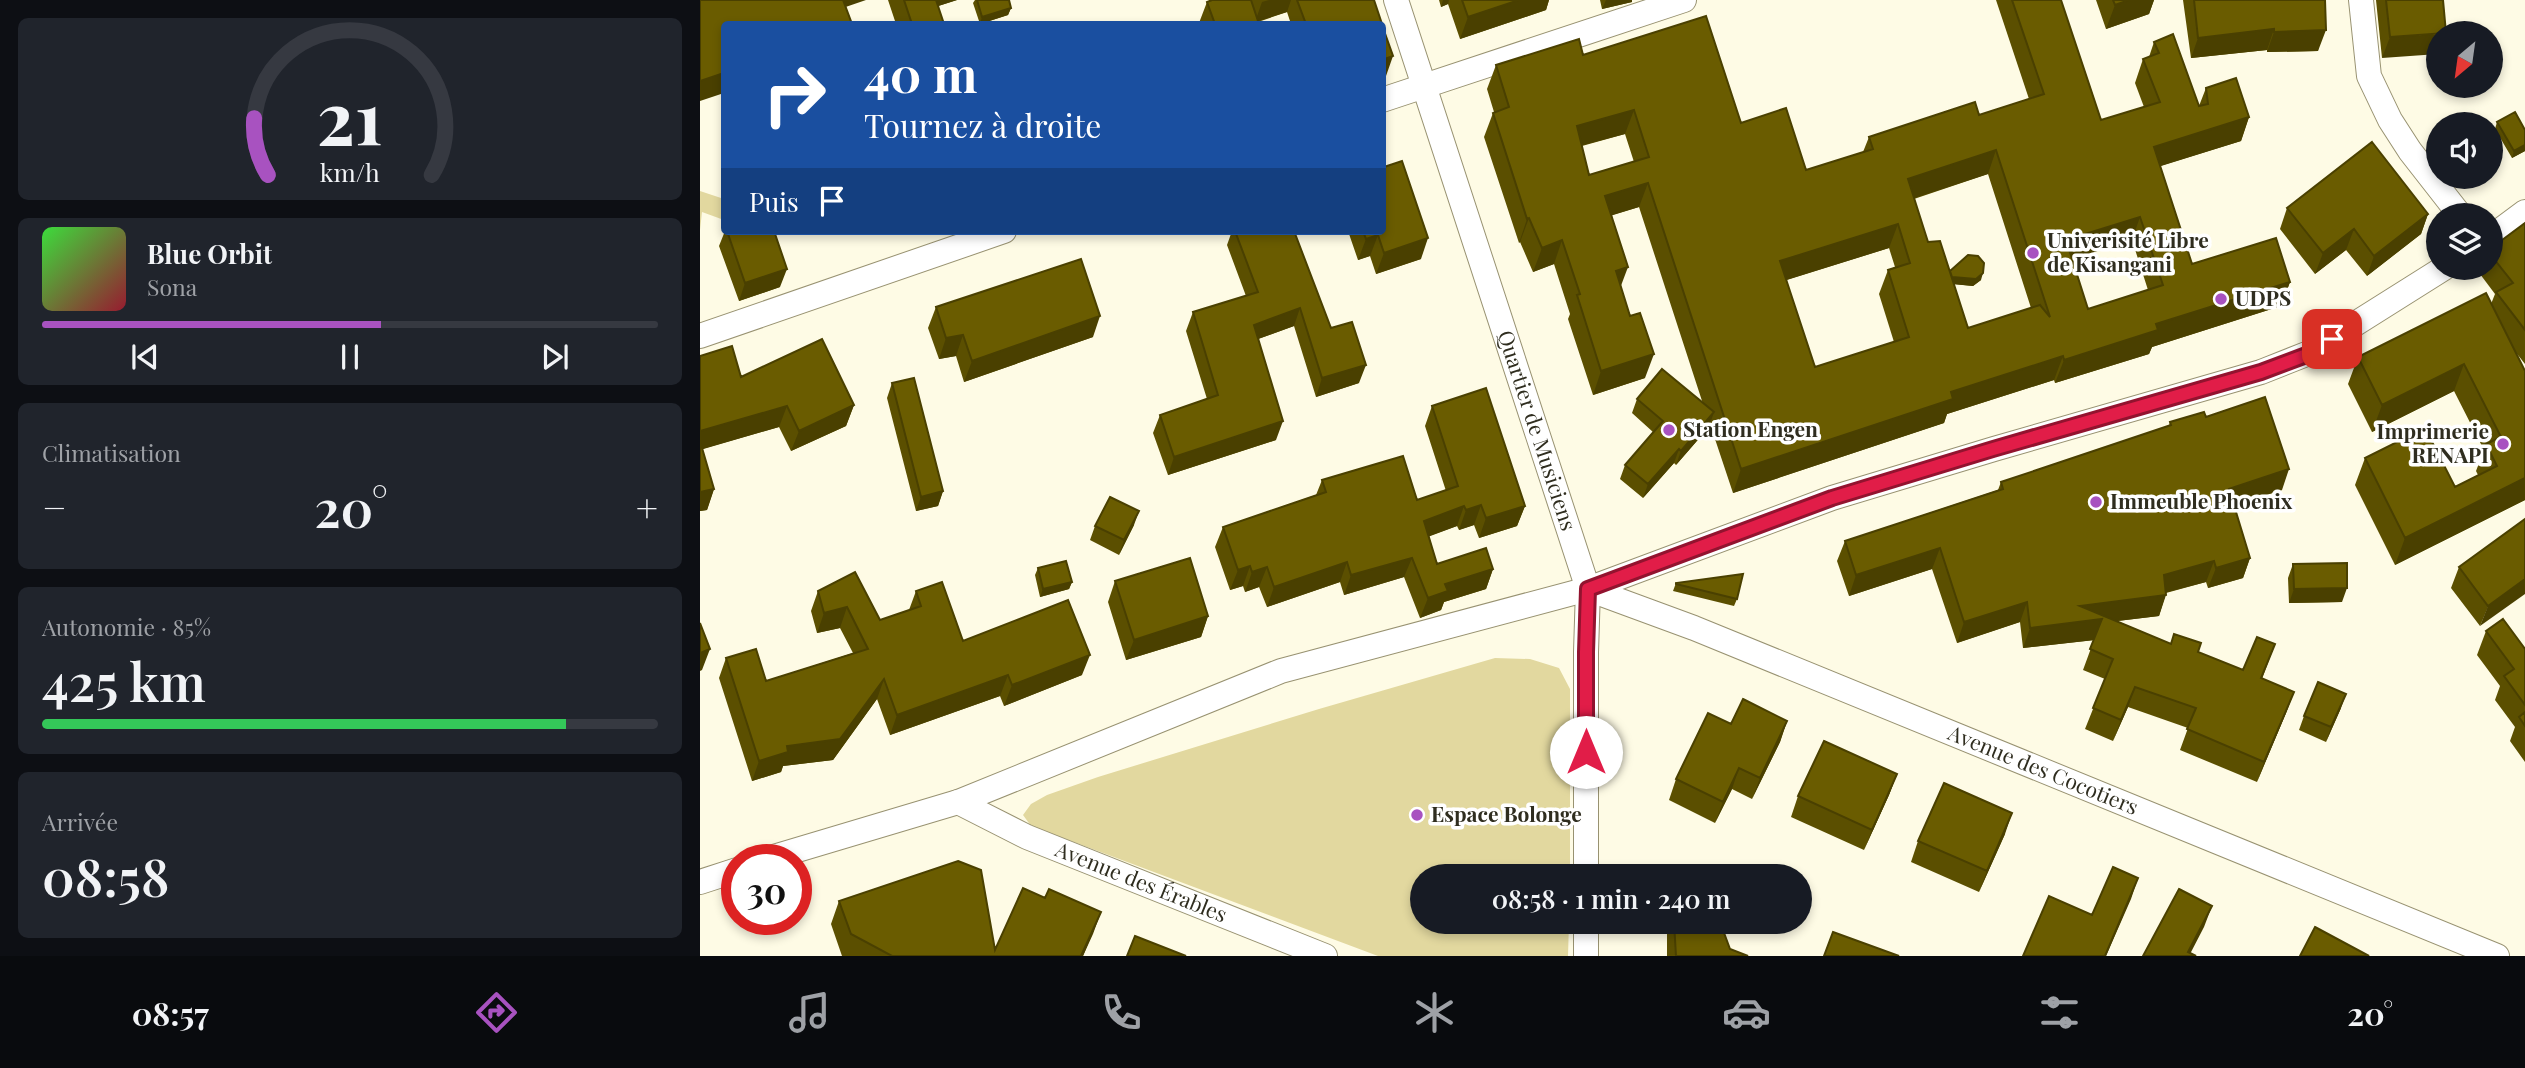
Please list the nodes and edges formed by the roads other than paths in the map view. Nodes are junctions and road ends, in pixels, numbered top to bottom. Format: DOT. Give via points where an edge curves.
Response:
graph roads {
  1 [pos="1396,0"];
  2 [pos="1684,0"];
  3 [pos="2361,0"];
  4 [pos="1425,86"];
  5 [pos="1386,99"];
  6 [pos="2451,203"];
  7 [pos="2525,212"];
  8 [pos="2503,228"];
  9 [pos="992,235"];
  10 [pos="2426,279"];
  11 [pos="700,336"];
  12 [pos="1588,589"];
  13 [pos="958,802"];
  14 [pos="812,846"];
  15 [pos="1586,864"];
  16 [pos="721,875"];
  17 [pos="700,882"];
  18 [pos="1586,934"];
  19 [pos="1325,956"];
  20 [pos="1586,956"];
  21 [pos="2497,956"];
  1 -- 4 [label="street, Quartier de Musiciens"];
  2 -- 4 [label="street"];
  3 -- 6 [label="street" via="2369,76 2403,141"];
  4 -- 5 [label="street"];
  4 -- 12 [label="street, Quartier de Musiciens"];
  7 -- 8 [label="street"];
  9 -- 11 [label="street"];
  10 -- 12 [label="street" via="2309,354 2261,372 1832,498"];
  12 -- 13 [label="street" via="1281,671"];
  12 -- 15 [label="street, Quartier de Musiciens"];
  12 -- 21 [label="street, Avenue des Cocotiers" via="1694,628"];
  13 -- 14 [label="street"];
  13 -- 19 [label="street, Avenue des Érables" via="1027,837"];
  16 -- 17 [label="street"];
  18 -- 20 [label="street"];
}
